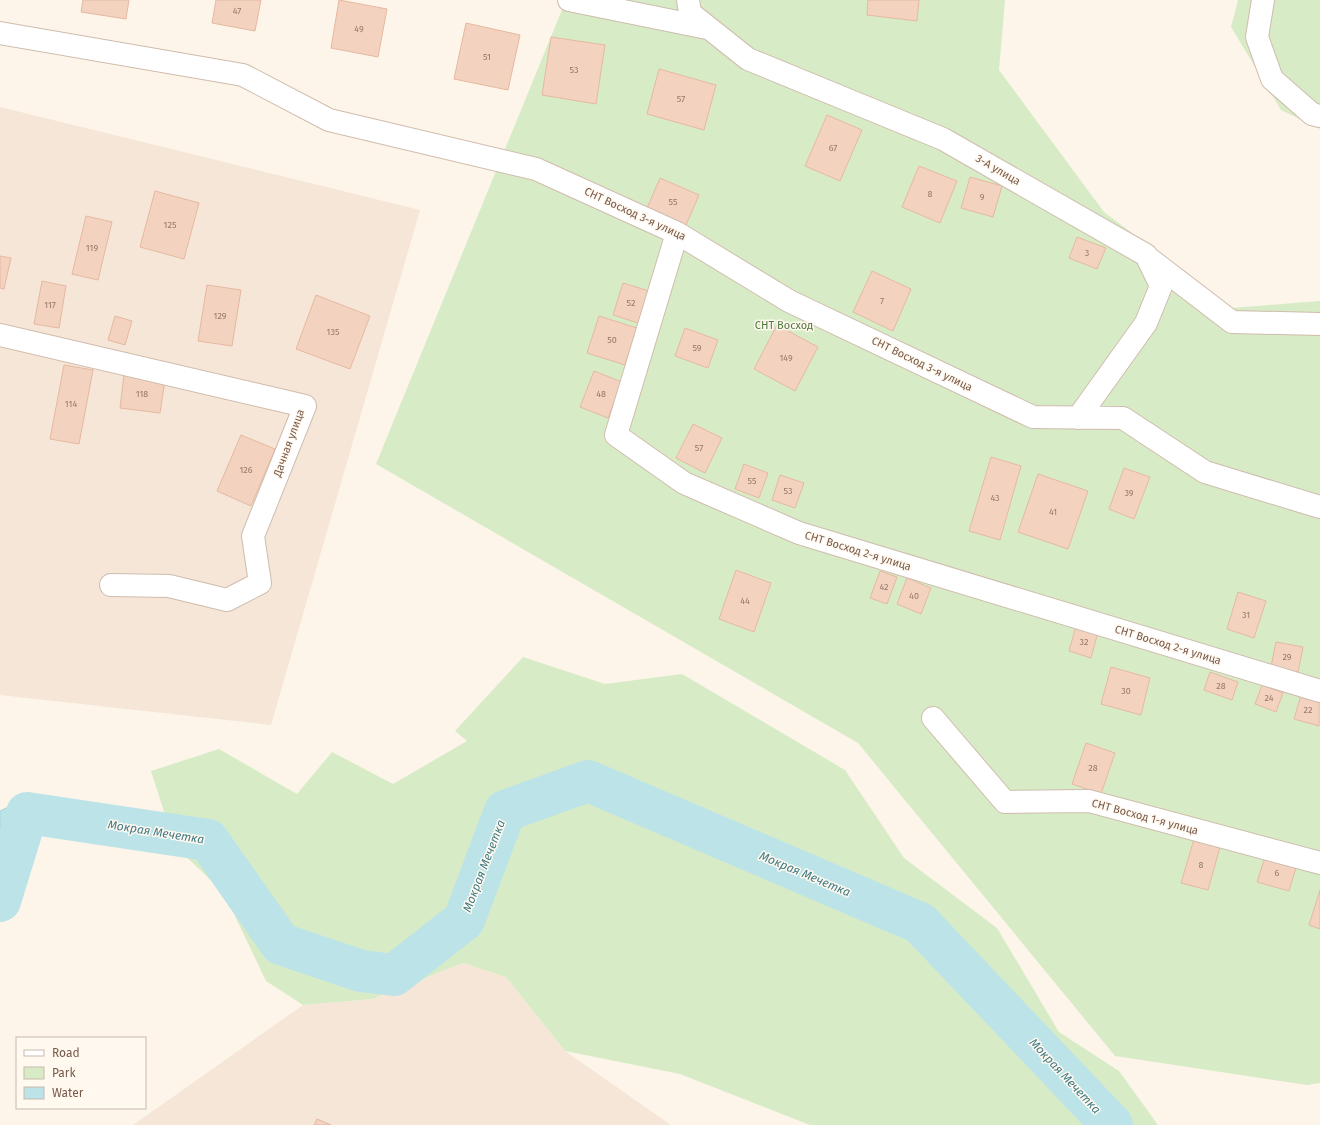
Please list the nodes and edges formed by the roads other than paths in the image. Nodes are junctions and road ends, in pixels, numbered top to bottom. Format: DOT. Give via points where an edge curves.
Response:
graph roads {
  1 [pos="569,0"];
  2 [pos="688,0"];
  3 [pos="1263,0"];
  4 [pos="709,28"];
  5 [pos="0,33"];
  6 [pos="1320,116"];
  7 [pos="677,233"];
  8 [pos="1146,255"];
  9 [pos="1320,324"];
  10 [pos="0,335"];
  11 [pos="1078,418"];
  12 [pos="1320,507"];
  13 [pos="111,585"];
  14 [pos="1320,691"];
  15 [pos="933,718"];
  16 [pos="1320,863"];
  1 -- 4 [label="street"];
  2 -- 4 [label="street, 3-А улица" via="690,13"];
  3 -- 6 [label="street" via="1256,37 1272,79 1312,114"];
  4 -- 8 [label="street, 3-А улица" via="748,59 943,139"];
  5 -- 7 [label="street, СНТ Восход 3-я улица" via="243,75 329,120 536,170"];
  7 -- 11 [label="street, СНТ Восход 3-я улица" via="789,301 1033,417"];
  7 -- 14 [label="street, СНТ Восход 2-я улица" via="616,434 684,483 799,533"];
  8 -- 9 [label="street, 3-А улица" via="1232,322"];
  8 -- 11 [label="street" via="1161,286 1146,323"];
  10 -- 13 [label="street, Дачная улица" via="305,406 253,536 260,583 227,600 169,586"];
  11 -- 12 [label="street, СНТ Восход 3-я улица" via="1123,418 1205,472"];
  15 -- 16 [label="street, СНТ Восход 1-я улица" via="1005,802 1089,801"];
}
